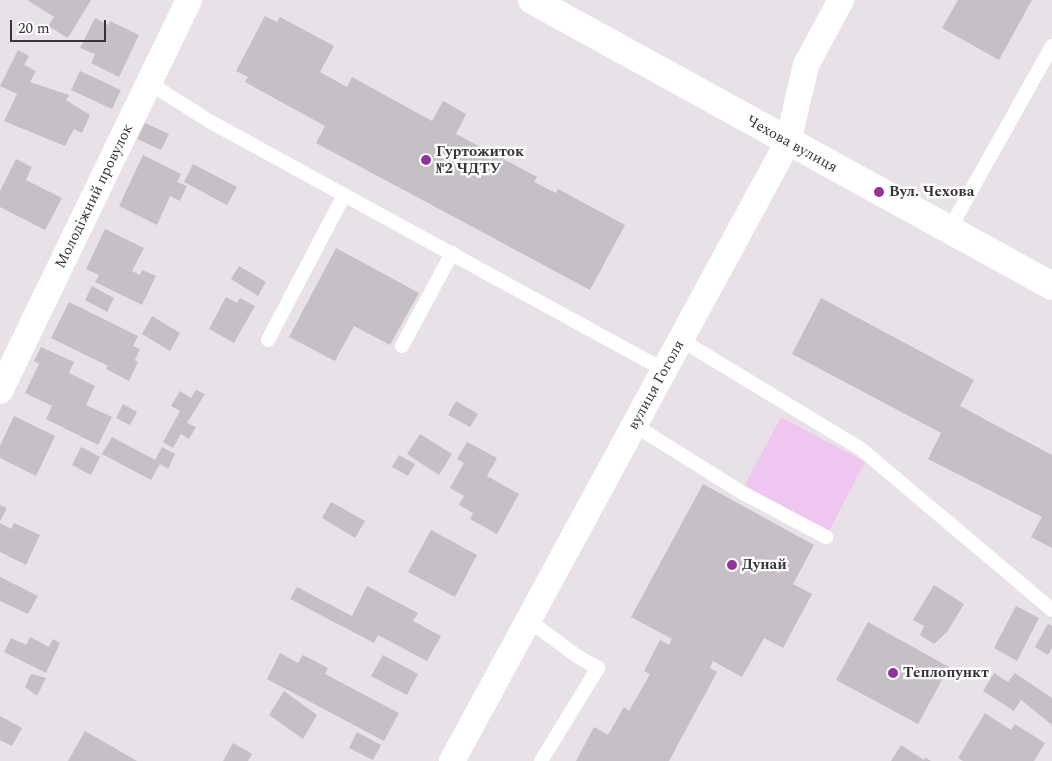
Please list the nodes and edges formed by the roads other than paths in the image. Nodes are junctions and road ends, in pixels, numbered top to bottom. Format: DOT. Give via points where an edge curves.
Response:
graph roads {
  1 [pos="189,0"];
  2 [pos="532,0"];
  3 [pos="841,0"];
  4 [pos="1052,46"];
  5 [pos="149,83"];
  6 [pos="788,142"];
  7 [pos="344,195"];
  8 [pos="950,228"];
  9 [pos="452,253"];
  10 [pos="1052,286"];
  11 [pos="268,340"];
  12 [pos="681,340"];
  13 [pos="402,346"];
  14 [pos="664,370"];
  15 [pos="0,391"];
  16 [pos="634,425"];
  17 [pos="826,537"];
  18 [pos="1052,610"];
  19 [pos="528,620"];
  20 [pos="452,761"];
  21 [pos="542,761"];
  1 -- 5 [label="street, Молодіжний провулок"];
  2 -- 6 [label="street, Чехова вулиця"];
  3 -- 6 [label="street, вулиця Гоголя" via="806,65"];
  4 -- 8 [label="lane"];
  5 -- 7 [label="lane" via="208,121"];
  5 -- 15 [label="street, Молодіжний провулок"];
  6 -- 8 [label="street, Чехова вулиця"];
  6 -- 12 [label="street, вулиця Гоголя"];
  7 -- 9 [label="lane"];
  7 -- 11 [label="lane"];
  8 -- 10 [label="street, Чехова вулиця"];
  9 -- 13 [label="lane"];
  9 -- 14 [label="lane"];
  12 -- 14 [label="street, вулиця Гоголя"];
  12 -- 18 [label="lane" via="862,449"];
  14 -- 16 [label="street, вулиця Гоголя"];
  16 -- 17 [label="lane" via="743,492"];
  16 -- 19 [label="street, вулиця Гоголя"];
  19 -- 20 [label="street, вулиця Гоголя"];
  19 -- 21 [label="lane" via="598,668"];
}
